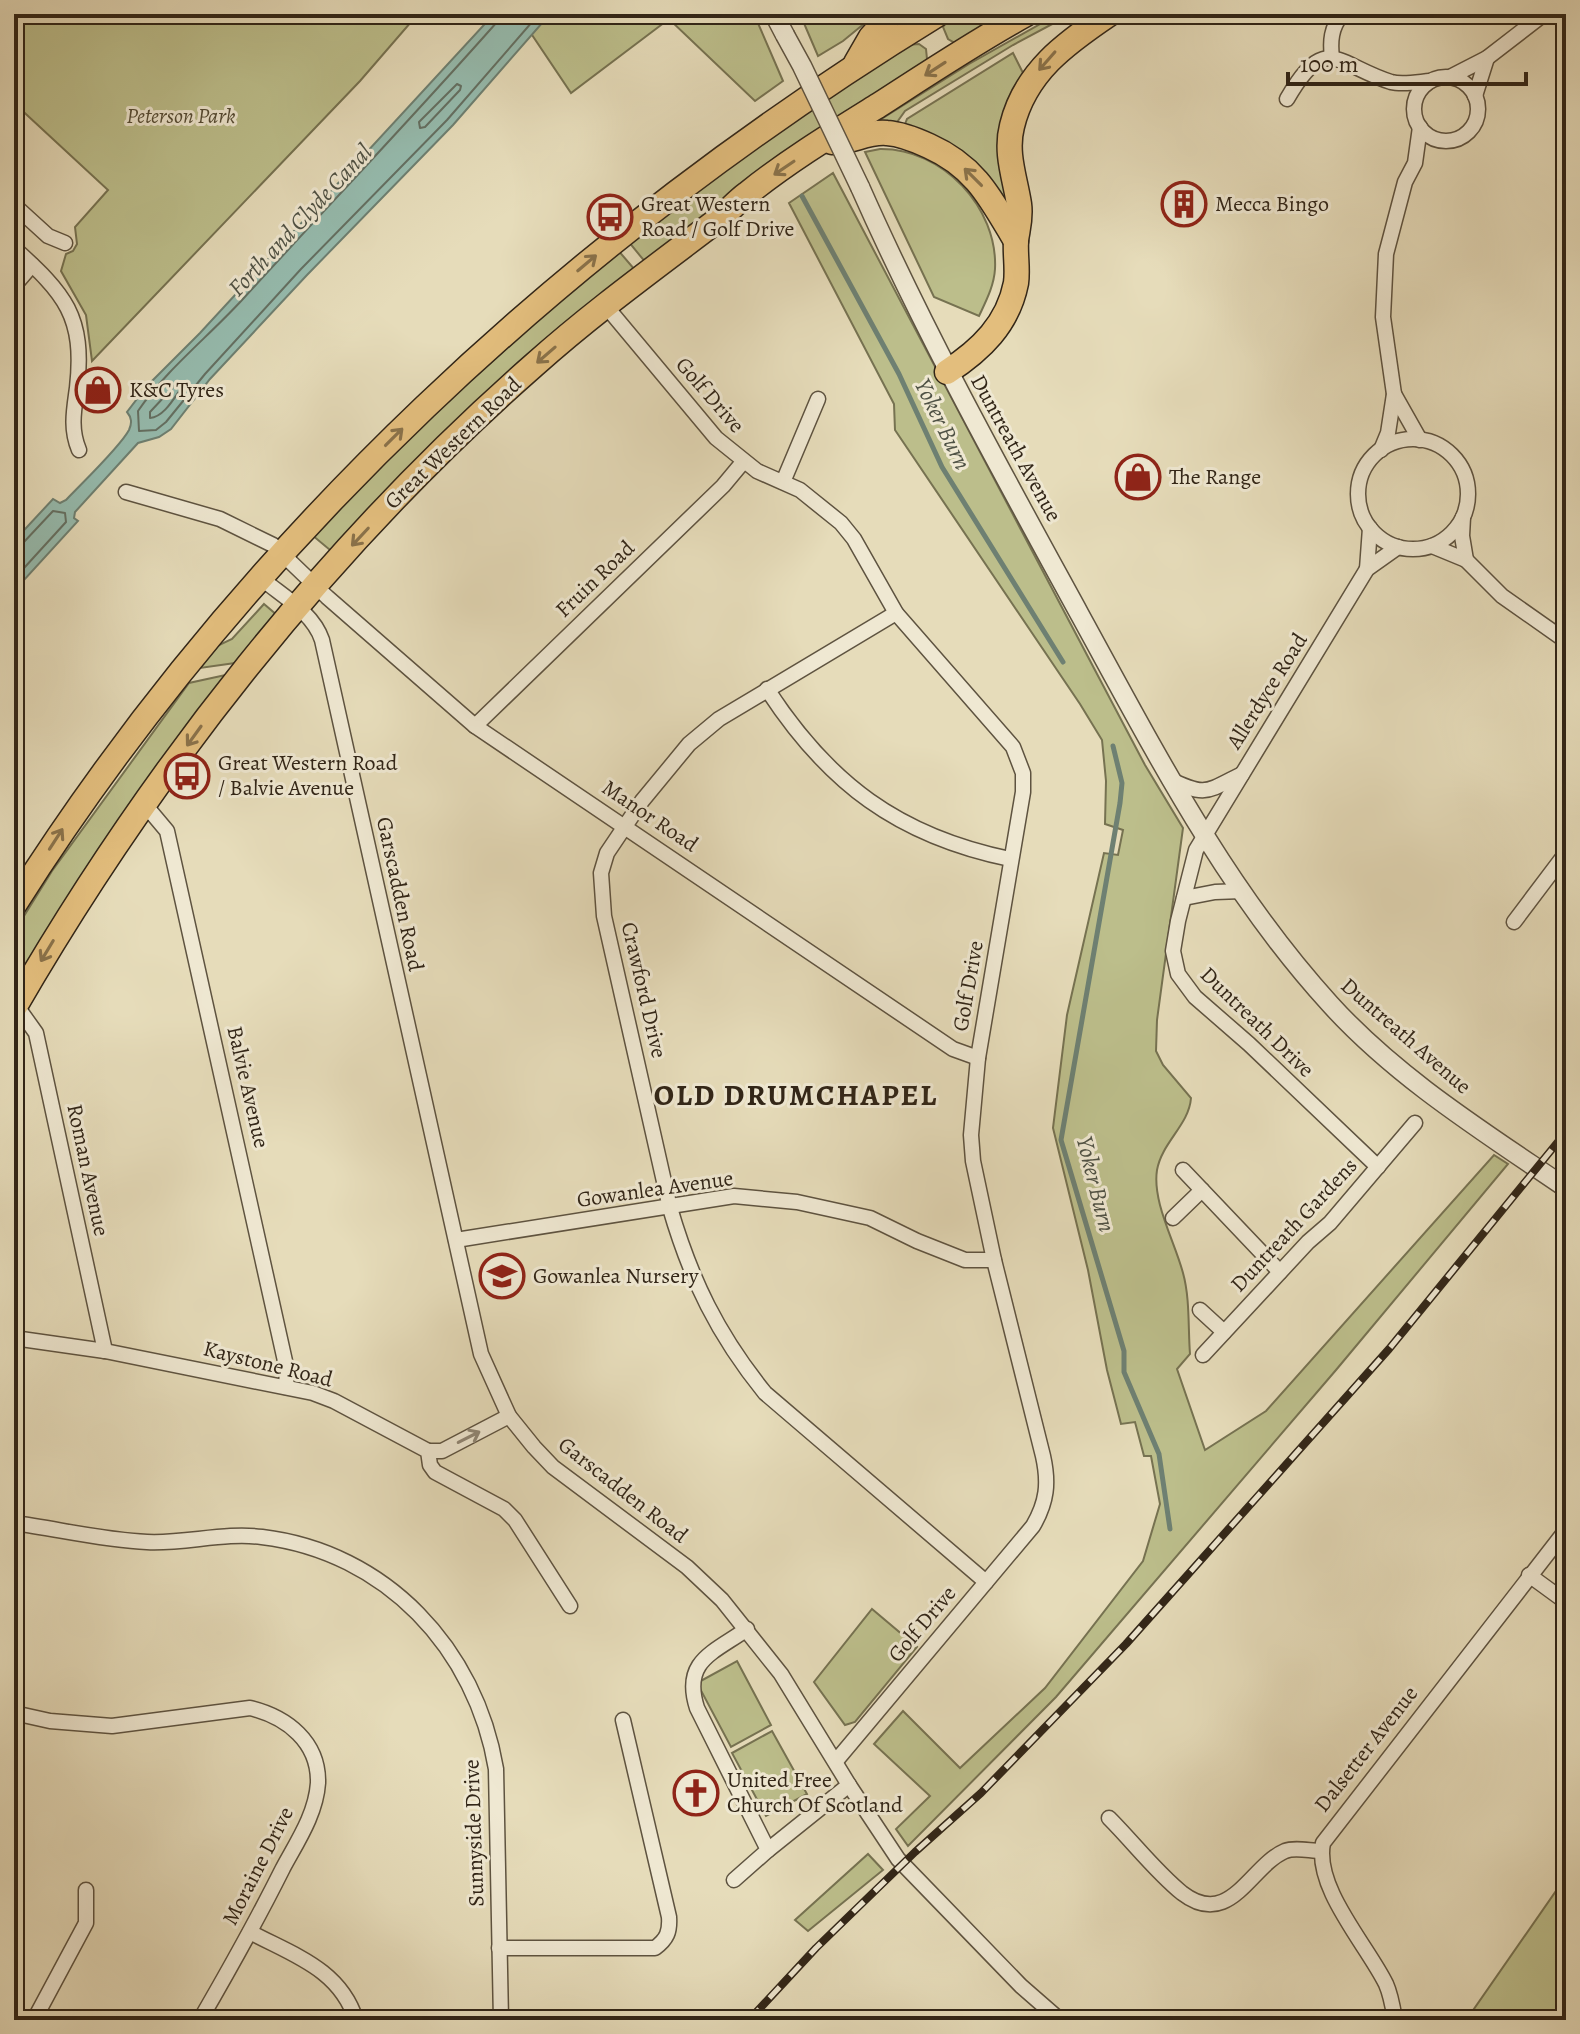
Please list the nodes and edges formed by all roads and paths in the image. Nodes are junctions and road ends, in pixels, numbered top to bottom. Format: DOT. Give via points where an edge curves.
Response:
graph roads {
  1 [pos="774,14"];
  2 [pos="892,14"];
  3 [pos="938,14"];
  4 [pos="1026,14"];
  5 [pos="1109,14"];
  6 [pos="1342,14"];
  7 [pos="1544,14"];
  8 [pos="1332,58"];
  9 [pos="1487,58"];
  10 [pos="852,69"];
  11 [pos="1450,77"];
  12 [pos="1430,81"];
  13 [pos="1393,82"];
  14 [pos="1475,96"];
  15 [pos="1287,99"];
  16 [pos="1414,109"];
  17 [pos="1420,127"];
  18 [pos="824,141"];
  19 [pos="1445,141"];
  20 [pos="1415,163"];
  21 [pos="14,205"];
  22 [pos="1016,241"];
  23 [pos="65,243"];
  24 [pos="14,248"];
  25 [pos="32,265"];
  26 [pos="14,286"];
  27 [pos="605,305"];
  28 [pos="947,372"];
  29 [pos="1394,394"];
  30 [pos="818,399"];
  31 [pos="1420,440"];
  32 [pos="79,450"];
  33 [pos="1381,450"];
  34 [pos="743,462"];
  35 [pos="783,482"];
  36 [pos="126,492"];
  37 [pos="1463,516"];
  38 [pos="1370,528"];
  39 [pos="1432,546"];
  40 [pos="1398,547"];
  41 [pos="283,555"];
  42 [pos="1466,560"];
  43 [pos="1367,569"];
  44 [pos="262,579"];
  45 [pos="316,586"];
  46 [pos="296,609"];
  47 [pos="896,613"];
  48 [pos="1566,641"];
  49 [pos="767,689"];
  50 [pos="475,726"];
  51 [pos="1242,774"];
  52 [pos="1169,779"];
  53 [pos="146,806"];
  54 [pos="625,825"];
  55 [pos="1204,835"];
  56 [pos="1566,853"];
  57 [pos="1010,859"];
  58 [pos="1242,891"];
  59 [pos="1184,898"];
  60 [pos="14,905"];
  61 [pos="1514,922"];
  62 [pos="15,1007"];
  63 [pos="978,1058"];
  64 [pos="1415,1123"];
  65 [pos="1378,1167"];
  66 [pos="1183,1170"];
  67 [pos="1566,1188"];
  68 [pos="1202,1190"];
  69 [pos="670,1208"];
  70 [pos="1173,1218"];
  71 [pos="456,1240"];
  72 [pos="994,1260"];
  73 [pos="1280,1272"];
  74 [pos="1200,1310"];
  75 [pos="1224,1332"];
  76 [pos="14,1338"];
  77 [pos="105,1351"];
  78 [pos="1203,1355"];
  79 [pos="286,1387"];
  80 [pos="509,1416"];
  81 [pos="428,1451"];
  82 [pos="14,1523"];
  83 [pos="1566,1530"];
  84 [pos="1529,1575"];
  85 [pos="986,1582"];
  86 [pos="1566,1602"];
  87 [pos="570,1606"];
  88 [pos="747,1629"];
  89 [pos="14,1713"];
  90 [pos="623,1720"];
  91 [pos="836,1761"];
  92 [pos="849,1785"];
  93 [pos="1109,1818"];
  94 [pos="768,1850"];
  95 [pos="1321,1851"];
  96 [pos="734,1880"];
  97 [pos="86,1890"];
  98 [pos="250,1932"];
  99 [pos="499,1948"];
  100 [pos="34,2020"];
  101 [pos="200,2020"];
  102 [pos="356,2020"];
  103 [pos="501,2020"];
  104 [pos="1060,2020"];
  105 [pos="1395,2020"];
  1 -- 28 [label="street, Duntreath Avenue, bridge"];
  2 -- 10 [label="main road"];
  3 -- 10 [label="main road, Great Western Road"];
  4 -- 18 [label="main road, Great Western Road, one-way"];
  5 -- 22 [label="main road, one-way" via="1052,54 1031,81 1012,122 1009,148 1021,224"];
  6 -- 8 [label="street" via="1334,24"];
  7 -- 9 [label="street"];
  8 -- 13 [label="street"];
  8 -- 15 [label="street" via="1307,68"];
  9 -- 11 [label="street"];
  9 -- 14 [label="street"];
  41 -- 10 [label="main road, Great Western Road, one-way" via="408,424 529,312 670,197"];
  11 -- 12 [label="street"];
  11 -- 14 [label="street" via="1465,83"];
  12 -- 13 [label="street"];
  12 -- 16 [label="street" via="1418,93"];
  13 -- 16 [label="street, Allerdyce Road"];
  14 -- 19 [label="street" via="1478,112 1472,128"];
  16 -- 17 [label="street, Allerdyce Road"];
  17 -- 19 [label="street"];
  17 -- 20 [label="street, Allerdyce Road"];
  22 -- 18 [label="main road, one-way" via="978,180 938,150 888,133"];
  18 -- 27 [label="main road, Great Western Road, one-way" via="745,195"];
  19 -- 20 [label="street"];
  20 -- 29 [label="street, Allerdyce Road" via="1391,227 1384,271 1383,317"];
  21 -- 23 [label="street" via="48,236"];
  22 -- 28 [label="main road" via="1016,283 1001,321 980,349"];
  24 -- 25 [label="street"];
  25 -- 26 [label="street"];
  25 -- 32 [label="street" via="60,294 78,336 73,424"];
  27 -- 34 [label="street, Golf Drive" via="716,438"];
  27 -- 45 [label="main road, Great Western Road, one-way" via="437,457"];
  28 -- 52 [label="street, Duntreath Avenue"];
  29 -- 31 [label="street, Allerdyce Road"];
  29 -- 33 [label="street, Allerdyce Road"];
  30 -- 35 [label="street"];
  31 -- 33 [label="street" via="1396,442"];
  31 -- 37 [label="street" via="1441,447 1463,472 1468,494"];
  33 -- 38 [label="street, Allerdyce Road" via="1360,480 1359,503"];
  34 -- 35 [label="street, Golf Drive"];
  34 -- 50 [label="street, Fruin Road"];
  35 -- 47 [label="street, Golf Drive" via="841,523"];
  36 -- 41 [label="street, Manor Road" via="220,519"];
  37 -- 39 [label="street"];
  37 -- 42 [label="street"];
  38 -- 40 [label="street"];
  38 -- 43 [label="street, Allerdyce Road"];
  39 -- 40 [label="street"];
  39 -- 42 [label="street"];
  40 -- 43 [label="street, Allerdyce Road"];
  41 -- 44 [label="main road, Great Western Road"];
  41 -- 45 [label="street, Manor Road"];
  42 -- 48 [label="street" via="1502,596"];
  43 -- 51 [label="street, Allerdyce Road"];
  44 -- 46 [label="street, Garscadden Road"];
  60 -- 44 [label="main road, Great Western Road, one-way" via="145,716"];
  45 -- 46 [label="main road, Great Western Road"];
  45 -- 50 [label="street, Manor Road"];
  46 -- 53 [label="main road, Great Western Road, one-way" via="215,707"];
  46 -- 71 [label="street, Garscadden Road" via="312,620 322,640"];
  47 -- 49 [label="street, Crawford Drive"];
  47 -- 57 [label="street, Golf Drive" via="1020,760 1023,792"];
  49 -- 54 [label="street, Crawford Drive" via="689,744"];
  49 -- 57 [label="street" via="807,745 857,792 932,836"];
  50 -- 54 [label="street, Manor Road"];
  51 -- 52 [label="street" via="1206,792"];
  51 -- 55 [label="street, Allerdyce Road"];
  52 -- 55 [label="street, Duntreath Avenue"];
  53 -- 62 [label="main road, Great Western Road, one-way"];
  53 -- 79 [label="street, Balvie Avenue" via="167,831 258,1231"];
  54 -- 63 [label="street, Manor Road" via="953,1049"];
  54 -- 69 [label="street, Crawford Drive" via="601,873 604,916"];
  55 -- 58 [label="street, Duntreath Avenue"];
  55 -- 59 [label="street, Duntreath Drive"];
  56 -- 61 [label="street"];
  57 -- 63 [label="street, Golf Drive"];
  58 -- 59 [label="street"];
  58 -- 67 [label="street, Duntreath Avenue" via="1349,1023 1435,1096"];
  59 -- 65 [label="street, Duntreath Drive" via="1173,951 1185,986"];
  62 -- 77 [label="street, Roman Avenue" via="36,1033"];
  63 -- 72 [label="street, Golf Drive" via="973,1161"];
  64 -- 65 [label="street, Duntreath Gardens"];
  65 -- 73 [label="street, Duntreath Gardens"];
  66 -- 68 [label="street"];
  68 -- 70 [label="street"];
  68 -- 73 [label="street"];
  69 -- 71 [label="street, Gowanlea Avenue"];
  69 -- 72 [label="street, Gowanlea Avenue" via="734,1196 797,1202 870,1218 965,1260"];
  69 -- 85 [label="street, Crawford Drive" via="699,1293 765,1393"];
  71 -- 80 [label="street, Garscadden Road" via="481,1354"];
  72 -- 85 [label="street, Golf Drive" via="1048,1489 1033,1526"];
  73 -- 75 [label="street, Duntreath Gardens"];
  74 -- 75 [label="street"];
  75 -- 78 [label="street, Duntreath Gardens"];
  76 -- 77 [label="street, Kaystone Road"];
  77 -- 79 [label="street, Kaystone Road"];
  79 -- 81 [label="street, Kaystone Road" via="334,1401"];
  81 -- 80 [label="street, one-way" via="442,1451"];
  80 -- 88 [label="street, Garscadden Road" via="553,1467 687,1567"];
  81 -- 87 [label="street, Kaystone Road" via="435,1472 515,1520"];
  82 -- 99 [label="street, Sunnyside Drive" via="143,1542 240,1536 293,1543 351,1564 415,1610 440,1635 463,1672 491,1740"];
  83 -- 84 [label="street, Dalsetter Avenue"];
  84 -- 86 [label="street"];
  84 -- 95 [label="street, Dalsetter Avenue" via="1327,1835"];
  85 -- 91 [label="street, Golf Drive"];
  88 -- 91 [label="street, Garscadden Road"];
  88 -- 94 [label="street" via="706,1657 692,1677 692,1691"];
  89 -- 98 [label="street, Moraine Drive" via="112,1726 250,1708 267,1712 300,1733 317,1771 314,1804"];
  90 -- 99 [label="street" via="670,1931 655,1948"];
  91 -- 92 [label="street, Garscadden Road"];
  92 -- 94 [label="street"];
  92 -- 104 [label="street, Garscadden Road" via="898,1859"];
  93 -- 95 [label="street" via="1182,1893 1208,1903 1237,1895 1286,1850"];
  94 -- 96 [label="street"];
  95 -- 105 [label="street" via="1344,1917 1384,1980"];
  97 -- 100 [label="street" via="86,1923"];
  98 -- 101 [label="street, Moraine Drive"];
  98 -- 102 [label="street" via="324,1972 341,1987"];
  99 -- 103 [label="street, Sunnyside Drive"];
}
